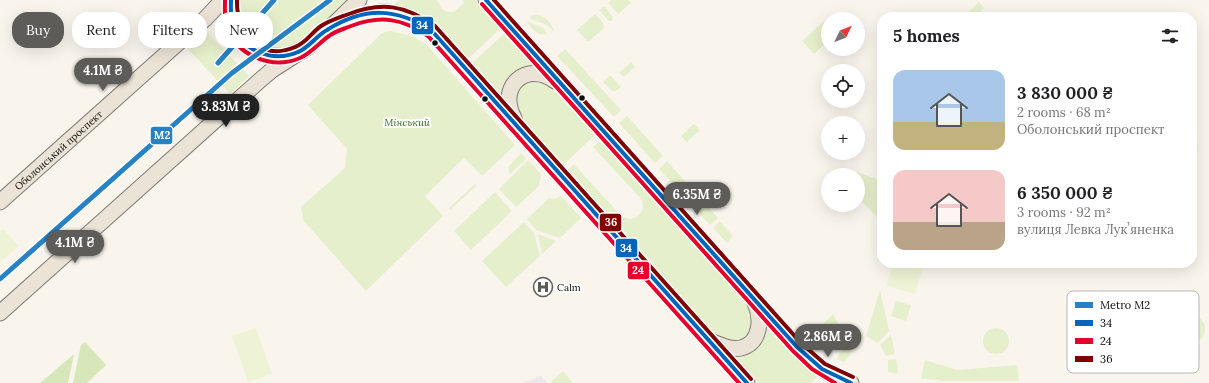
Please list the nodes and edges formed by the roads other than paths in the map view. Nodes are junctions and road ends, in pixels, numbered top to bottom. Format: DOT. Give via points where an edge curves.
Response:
graph roads {
  1 [pos="223,0"];
  2 [pos="231,0"];
  3 [pos="360,0"];
  4 [pos="486,0"];
  5 [pos="326,30"];
  6 [pos="308,46"];
  7 [pos="561,85"];
  8 [pos="520,130"];
  9 [pos="0,202"];
  10 [pos="754,299"];
  11 [pos="0,313"];
  12 [pos="708,340"];
  13 [pos="747,383"];
  14 [pos="851,383"];
  1 -- 9 [label="main road, Оболонський проспект"];
  2 -- 6 [label="main road" via="230,15 233,28 240,39 263,56 294,54"];
  3 -- 5 [label="main road"];
  4 -- 7 [label="main road"];
  5 -- 6 [label="main road"];
  5 -- 8 [label="main road" via="365,13 384,12 417,20 432,31"];
  6 -- 11 [label="main road" via="272,70"];
  7 -- 8 [label="main road" via="551,78 532,73 522,76 513,83 507,102"];
  7 -- 10 [label="main road"];
  8 -- 12 [label="main road"];
  10 -- 12 [label="main road" via="760,319 758,332 748,345 732,348"];
  10 -- 14 [label="main road" via="816,366 832,376"];
  12 -- 13 [label="main road"];
}
